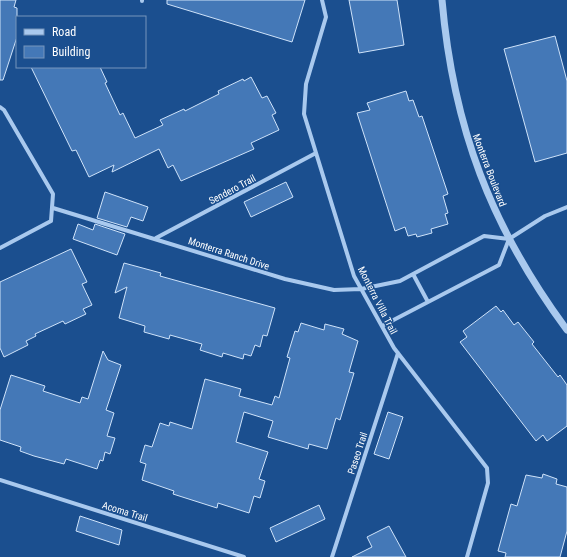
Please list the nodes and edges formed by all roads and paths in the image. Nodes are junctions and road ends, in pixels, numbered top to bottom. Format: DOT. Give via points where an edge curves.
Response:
graph roads {
  1 [pos="322,0"];
  2 [pos="442,0"];
  3 [pos="0,107"];
  4 [pos="316,153"];
  5 [pos="567,206"];
  6 [pos="53,208"];
  7 [pos="156,238"];
  8 [pos="508,239"];
  9 [pos="0,248"];
  10 [pos="413,274"];
  11 [pos="361,288"];
  12 [pos="428,302"];
  13 [pos="382,326"];
  14 [pos="567,330"];
  15 [pos="398,353"];
  16 [pos="0,480"];
  17 [pos="244,557"];
  18 [pos="332,557"];
  19 [pos="467,557"];
  1 -- 4 [label="street, Monterra Villa Trail" via="326,17 306,84 304,114"];
  2 -- 8 [label="street, Monterra Boulevard" via="451,73 459,109 481,179"];
  3 -- 6 [label="street" via="52,194"];
  4 -- 7 [label="street, Sendero Trail"];
  4 -- 11 [label="street, Monterra Villa Trail" via="353,271"];
  5 -- 8 [label="street"];
  6 -- 7 [label="street, Monterra Ranch Drive"];
  6 -- 9 [label="street" via="51,221"];
  7 -- 11 [label="street, Monterra Ranch Drive" via="285,279 334,290"];
  8 -- 10 [label="street, Monterra Ranch Drive" via="484,236"];
  8 -- 12 [label="street" via="499,265"];
  8 -- 14 [label="street, Monterra Boulevard" via="530,277"];
  10 -- 11 [label="street, Monterra Ranch Drive" via="400,281"];
  10 -- 12 [label="street"];
  11 -- 13 [label="street, Monterra Villa Trail"];
  12 -- 13 [label="street"];
  13 -- 15 [label="street, Monterra Villa Trail"];
  15 -- 18 [label="street, Paseo Trail"];
  15 -- 19 [label="street, Monterra Villa Trail" via="487,468 488,483"];
  16 -- 17 [label="street, Acoma Trail"];
}
